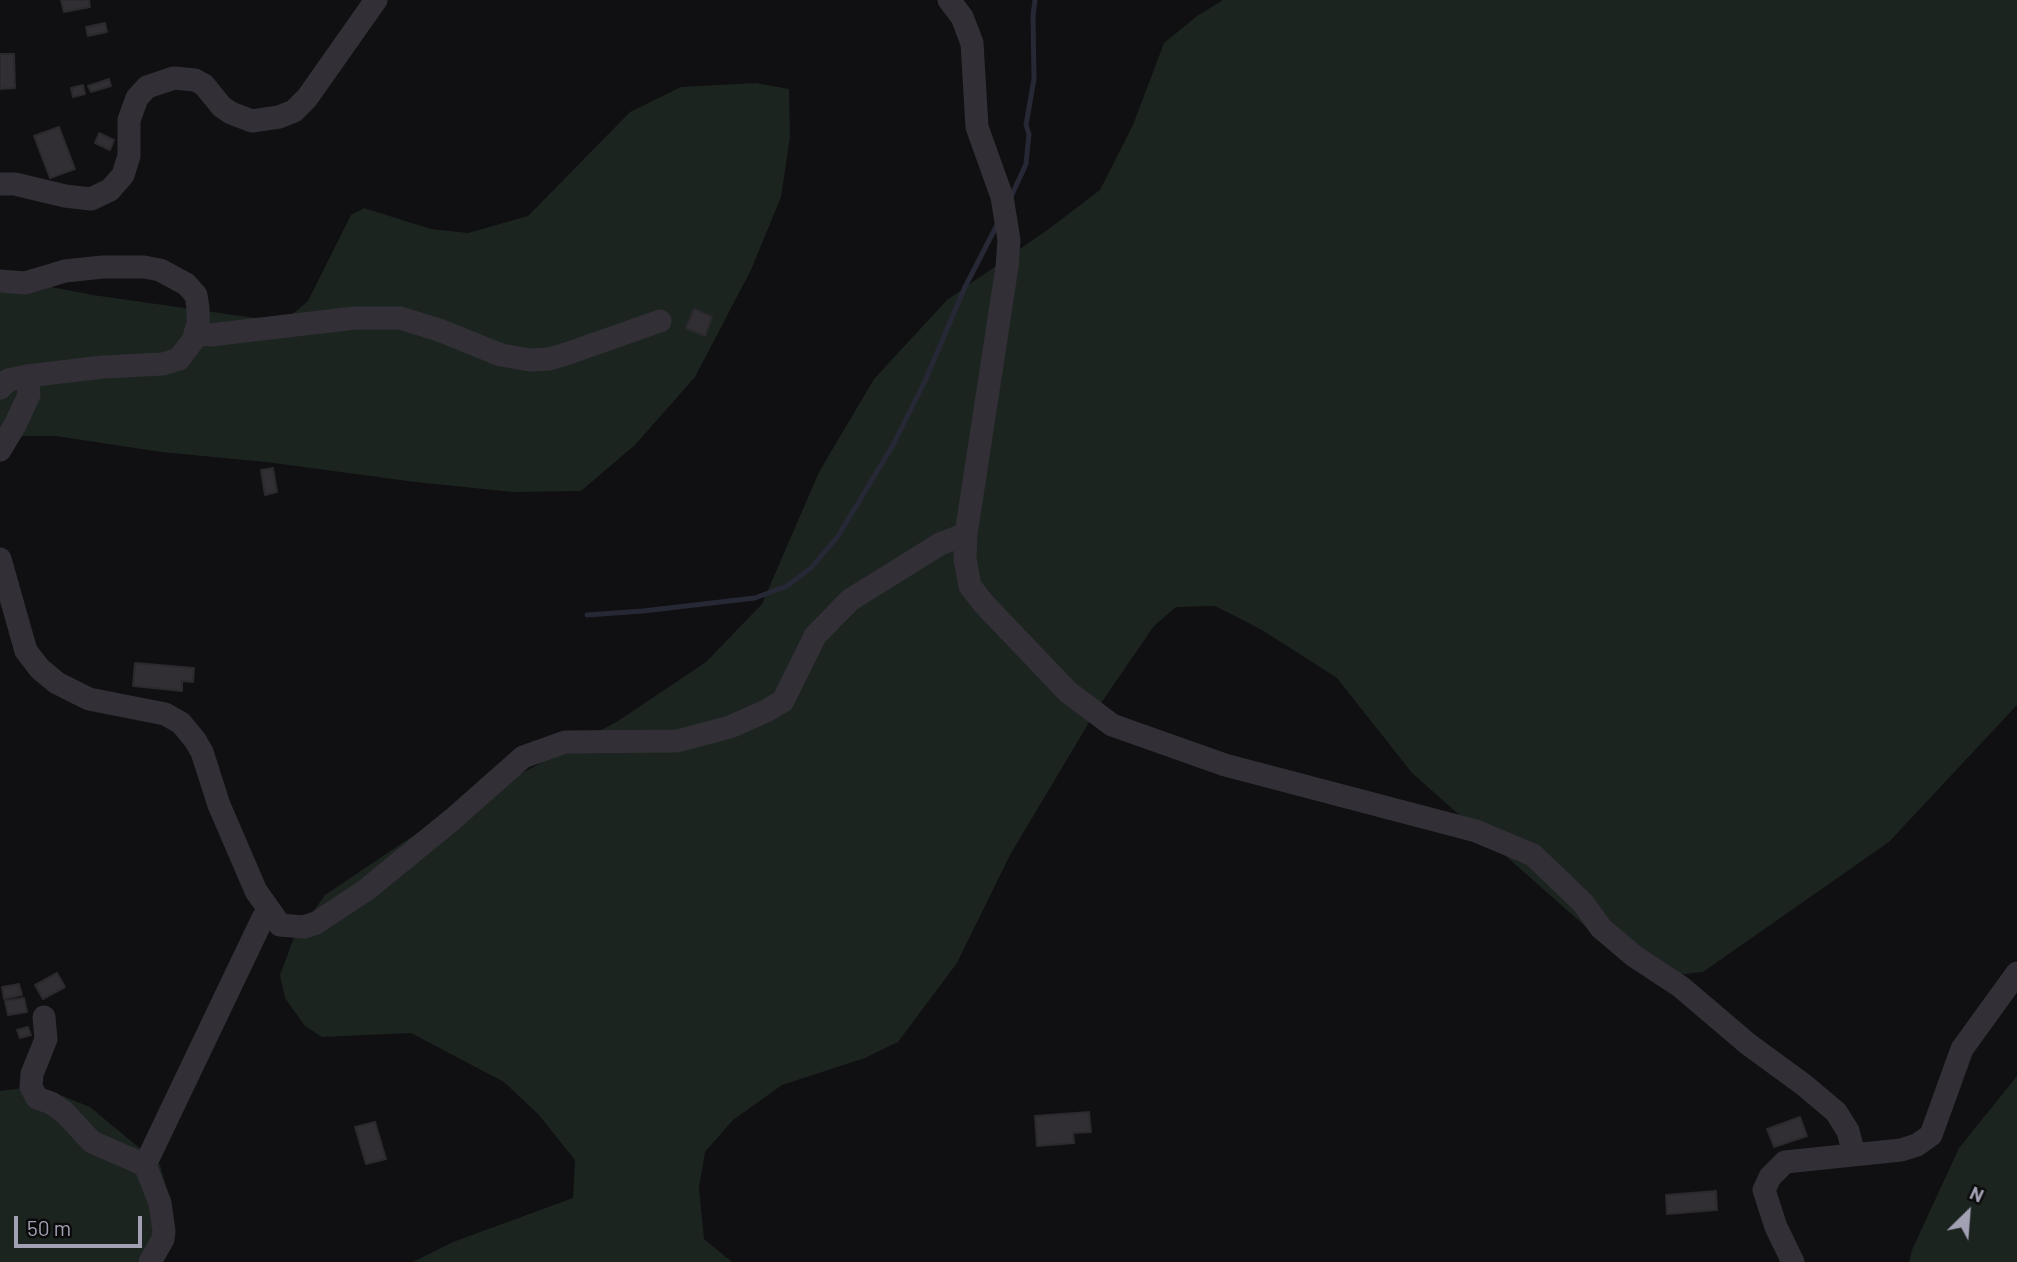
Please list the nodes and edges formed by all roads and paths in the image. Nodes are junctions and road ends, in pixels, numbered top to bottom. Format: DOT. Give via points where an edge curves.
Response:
graph roads {
  1 [pos="376,0"];
  2 [pos="948,0"];
  3 [pos="0,184"];
  4 [pos="0,281"];
  5 [pos="660,321"];
  6 [pos="195,333"];
  7 [pos="27,376"];
  8 [pos="0,388"];
  9 [pos="0,450"];
  10 [pos="966,534"];
  11 [pos="0,559"];
  12 [pos="269,911"];
  13 [pos="2017,973"];
  14 [pos="44,1017"];
  15 [pos="1854,1154"];
  16 [pos="145,1165"];
  17 [pos="150,1262"];
  18 [pos="1793,1262"];
  1 -- 3 [label="street" via="294,111 252,121 230,113 195,80 174,78 147,87 137,98 129,120 129,156 123,175 110,190 91,199"];
  2 -- 10 [label="street" via="962,17 972,43 976,127 1002,197 1009,240"];
  4 -- 6 [label="street" via="25,283 50,274 103,267 160,270 196,295"];
  5 -- 6 [label="street" via="566,354 530,360 501,355 400,318"];
  6 -- 7 [label="street" via="179,359 163,364"];
  7 -- 8 [label="street" via="8,380"];
  7 -- 9 [label="street" via="29,395"];
  10 -- 12 [label="street" via="940,544 850,600 815,636 783,701 748,721 677,741 565,742 534,752 366,890 316,923 280,925"];
  10 -- 15 [label="street" via="970,586 1068,692 1112,725 1225,765 1476,831 1533,855 1583,903 1601,928 1634,956 1681,987 1836,1112 1848,1131"];
  11 -- 12 [label="street" via="26,651 40,669 89,699 165,714 181,723 195,740 237,850"];
  12 -- 16 [label="street"];
  13 -- 15 [label="street" via="1962,1049 1931,1135 1901,1150"];
  14 -- 16 [label="street" via="46,1039 32,1074 31,1087 37,1098 64,1112 92,1142"];
  15 -- 18 [label="street" via="1785,1162 1770,1177 1764,1190"];
  16 -- 17 [label="street" via="160,1203 164,1231"];
}
